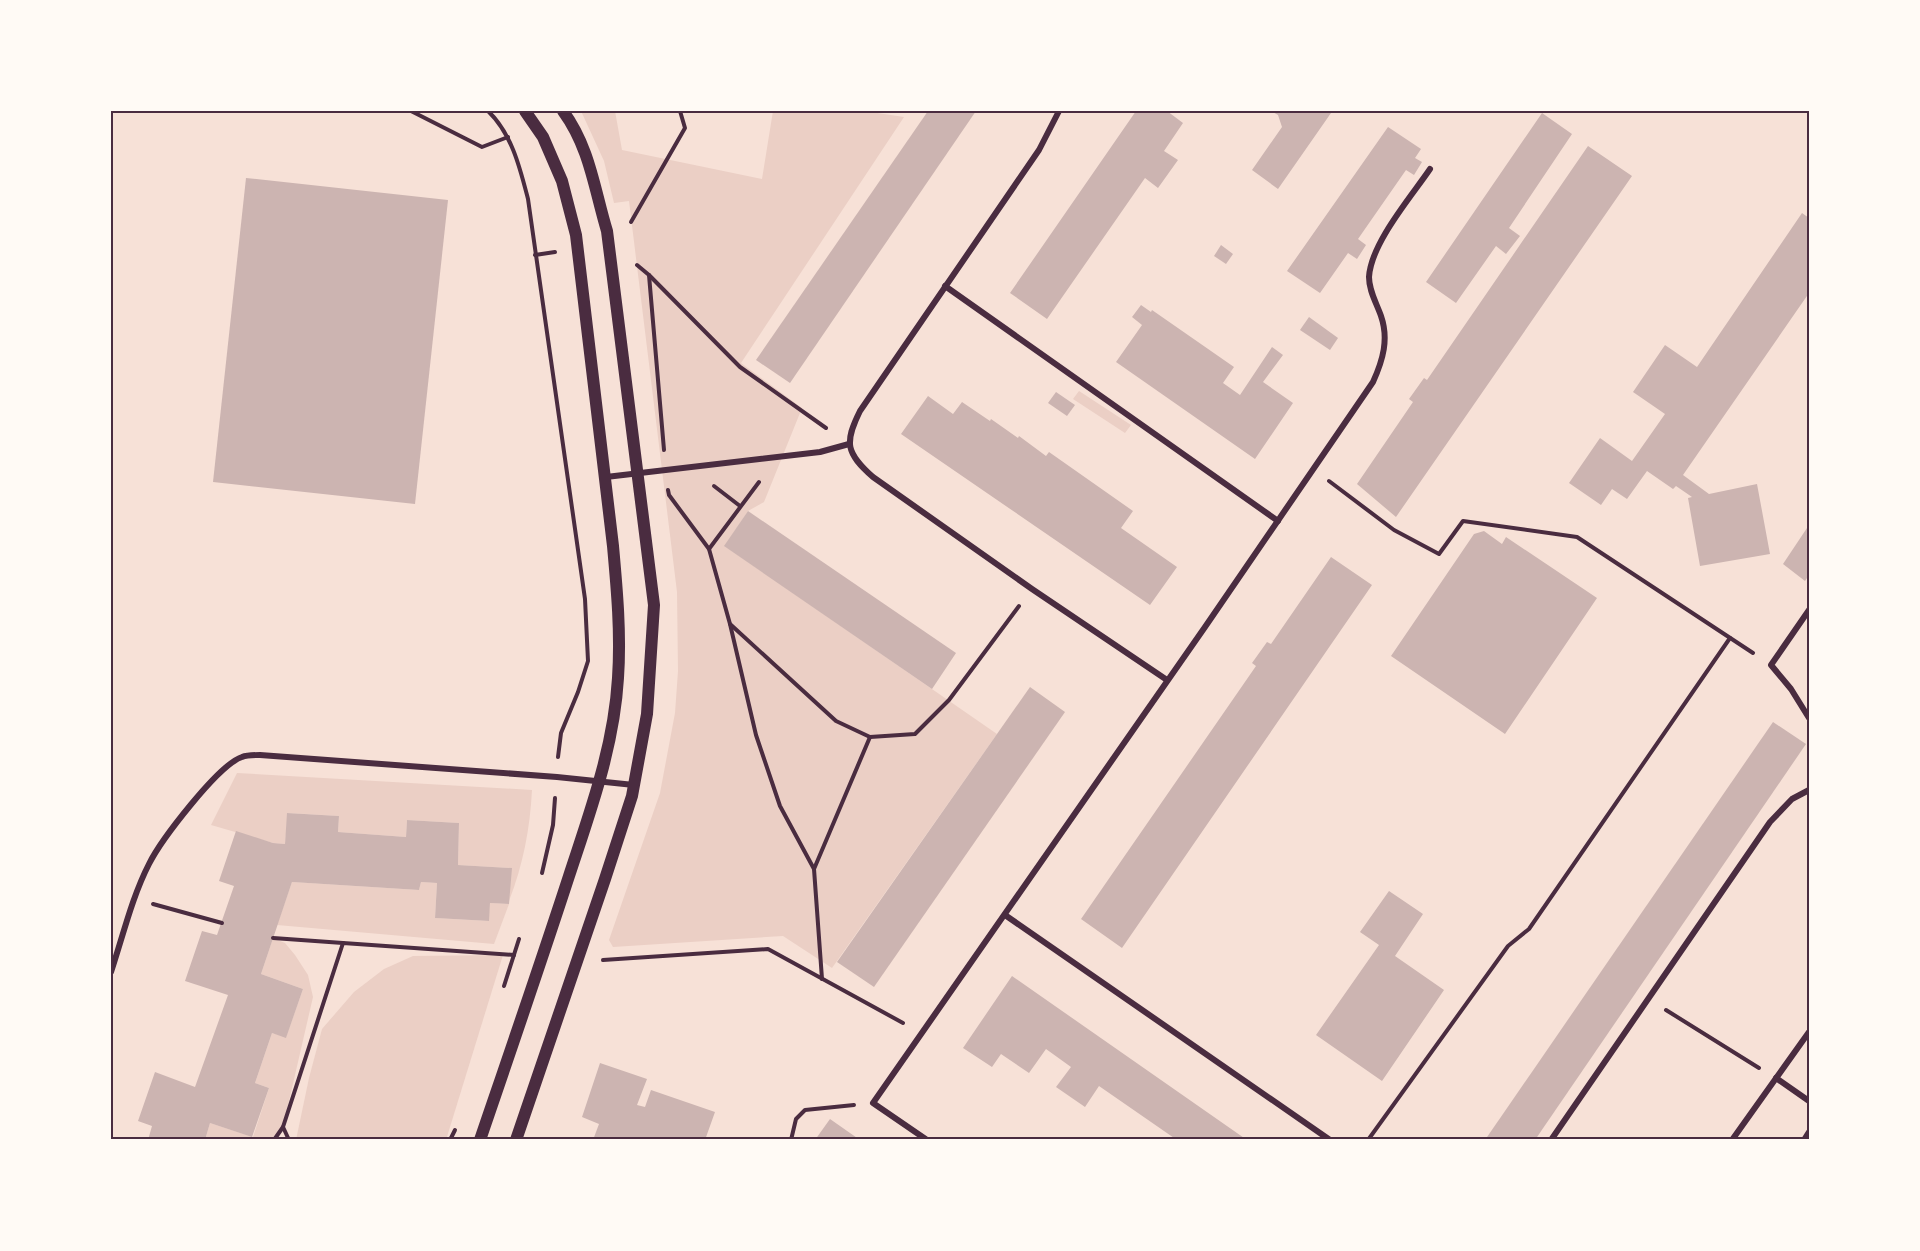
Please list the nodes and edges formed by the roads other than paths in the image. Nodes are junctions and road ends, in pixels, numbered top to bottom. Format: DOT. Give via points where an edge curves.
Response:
graph roads {
  1 [pos="525,111"];
  2 [pos="563,111"];
  3 [pos="1059,111"];
  4 [pos="1430,169"];
  5 [pos="945,286"];
  6 [pos="849,444"];
  7 [pos="637,473"];
  8 [pos="606,477"];
  9 [pos="1278,521"];
  10 [pos="1809,610"];
  11 [pos="1167,680"];
  12 [pos="1809,718"];
  13 [pos="600,781"];
  14 [pos="634,785"];
  15 [pos="1809,790"];
  16 [pos="1005,915"];
  17 [pos="111,972"];
  18 [pos="1809,1032"];
  19 [pos="1776,1078"];
  20 [pos="1809,1101"];
  21 [pos="1809,1132"];
  22 [pos="480,1140"];
  23 [pos="516,1140"];
  24 [pos="927,1140"];
  25 [pos="1330,1140"];
  26 [pos="1551,1140"];
  27 [pos="1732,1140"];
  28 [pos="1804,1140"];
  1 -- 8 [label="main road" via="543,137 562,181 576,235"];
  2 -- 7 [label="main road" via="594,176 607,231"];
  3 -- 5 [label="street" via="1039,150"];
  4 -- 9 [label="street" via="1379,244 1372,263 1371,292 1385,333 1380,367"];
  5 -- 6 [label="street" via="860,411"];
  5 -- 9 [label="street"];
  6 -- 7 [label="street" via="777,458"];
  6 -- 11 [label="street" via="859,464 873,477"];
  7 -- 8 [label="street"];
  7 -- 14 [label="main road" via="654,606 647,714"];
  8 -- 13 [label="main road" via="618,594 619,649 612,728"];
  9 -- 11 [label="street"];
  10 -- 12 [label="street" via="1771,665"];
  11 -- 16 [label="street"];
  13 -- 14 [label="street"];
  13 -- 17 [label="street" via="260,754 242,757 208,786 161,843 135,899"];
  13 -- 22 [label="main road"];
  14 -- 23 [label="main road"];
  15 -- 26 [label="street" via="1792,799 1770,822"];
  16 -- 24 [label="street" via="873,1103"];
  16 -- 25 [label="street"];
  18 -- 19 [label="street"];
  19 -- 20 [label="street"];
  19 -- 27 [label="street"];
  21 -- 28 [label="street"];
}
